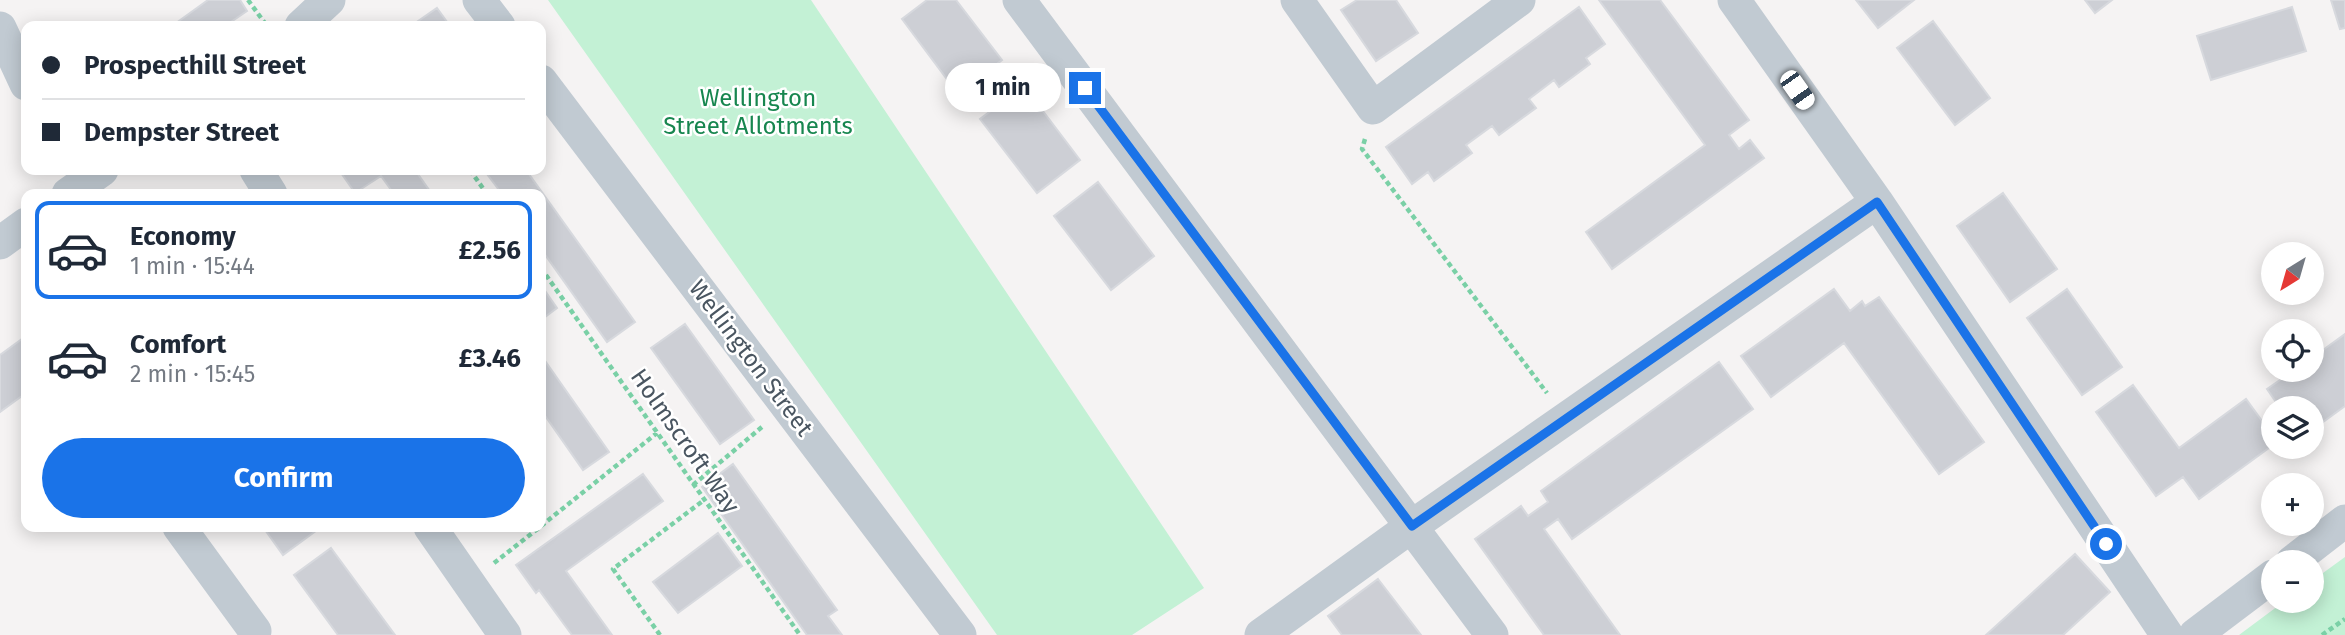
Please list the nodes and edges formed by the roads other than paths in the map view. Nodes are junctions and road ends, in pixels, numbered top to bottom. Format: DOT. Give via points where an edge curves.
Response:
graph roads {
  1 [pos="329,0"];
  2 [pos="479,0"];
  3 [pos="1019,0"];
  4 [pos="1297,0"];
  5 [pos="1519,0"];
  6 [pos="1734,0"];
  7 [pos="306,21"];
  8 [pos="495,21"];
  9 [pos="0,28"];
  10 [pos="21,73"];
  11 [pos="546,88"];
  12 [pos="1877,202"];
  13 [pos="21,228"];
  14 [pos="0,243"];
  15 [pos="2345,521"];
  16 [pos="1412,526"];
  17 [pos="183,532"];
  18 [pos="433,532"];
  19 [pos="2307,550"];
  20 [pos="2261,585"];
  21 [pos="254,631"];
  22 [pos="505,635"];
  23 [pos="960,635"];
  24 [pos="1261,635"];
  25 [pos="1492,635"];
  26 [pos="2167,635"];
  27 [pos="2195,635"];
  1 -- 7 [label="street"];
  2 -- 8 [label="street"];
  3 -- 16 [label="street"];
  4 -- 5 [label="street" via="1373,108"];
  6 -- 12 [label="street"];
  9 -- 10 [label="street"];
  11 -- 23 [label="street, Wellington Street"];
  12 -- 16 [label="street"];
  12 -- 26 [label="street"];
  13 -- 14 [label="street"];
  15 -- 19 [label="street"];
  16 -- 24 [label="street"];
  16 -- 25 [label="street"];
  17 -- 21 [label="street"];
  18 -- 22 [label="street"];
  20 -- 27 [label="street"];
}
